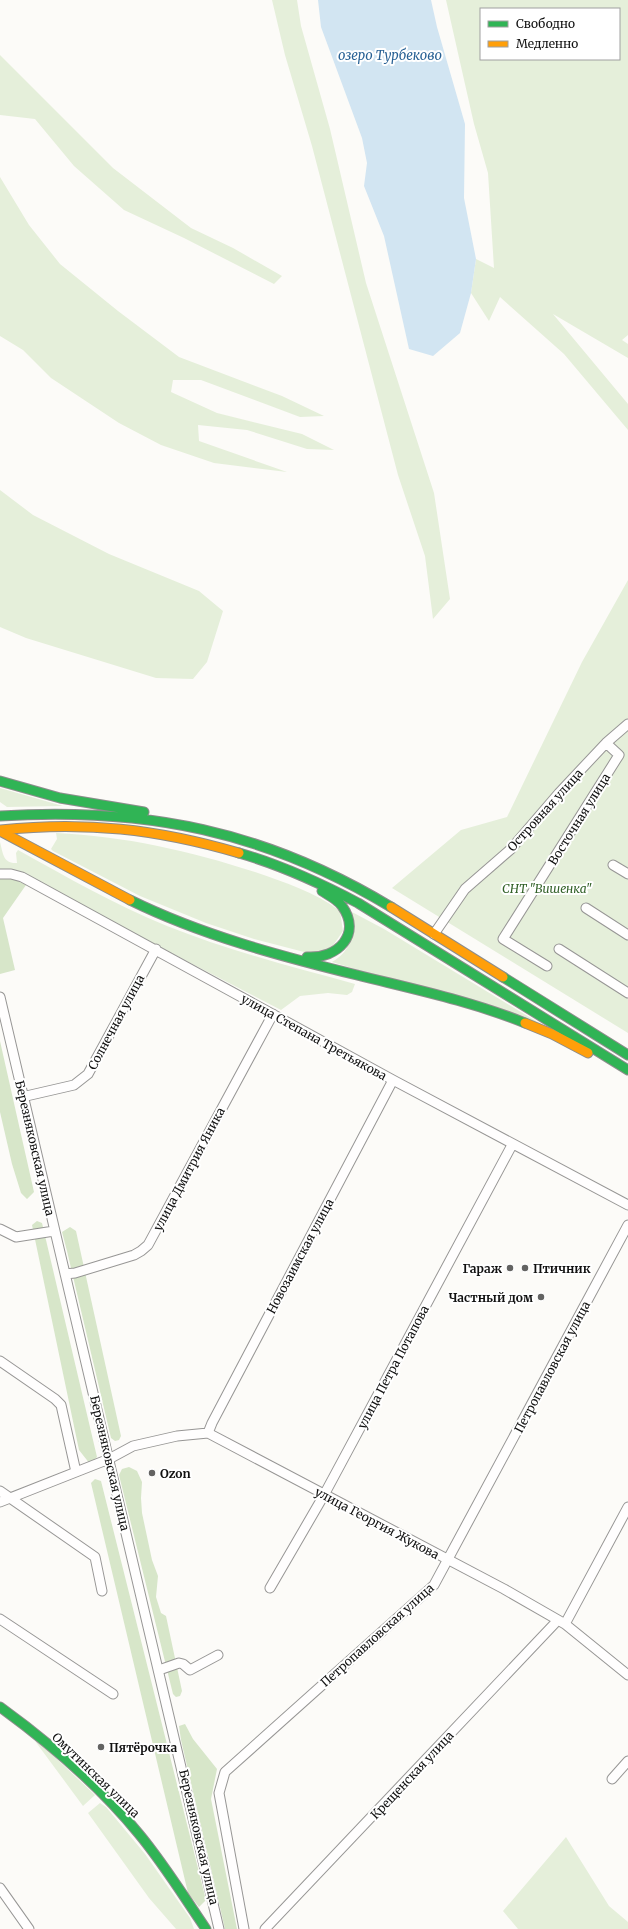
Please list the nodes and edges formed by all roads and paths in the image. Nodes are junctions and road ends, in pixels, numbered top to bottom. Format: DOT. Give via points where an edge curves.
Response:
graph roads {
  1 [pos="628,724"];
  2 [pos="606,743"];
  3 [pos="0,781"];
  4 [pos="0,816"];
  5 [pos="0,830"];
  6 [pos="140,831"];
  7 [pos="300,860"];
  8 [pos="613,865"];
  9 [pos="0,874"];
  10 [pos="628,874"];
  11 [pos="586,908"];
  12 [pos="434,934"];
  13 [pos="628,935"];
  14 [pos="227,938"];
  15 [pos="156,949"];
  16 [pos="559,949"];
  17 [pos="547,966"];
  18 [pos="628,992"];
  19 [pos="0,997"];
  20 [pos="273,1014"];
  21 [pos="628,1054"];
  22 [pos="628,1070"];
  23 [pos="628,1077"];
  24 [pos="393,1080"];
  25 [pos="22,1097"];
  26 [pos="512,1145"];
  27 [pos="628,1205"];
  28 [pos="628,1226"];
  29 [pos="0,1229"];
  30 [pos="54,1231"];
  31 [pos="65,1274"];
  32 [pos="0,1361"];
  33 [pos="208,1433"];
  34 [pos="109,1459"];
  35 [pos="76,1472"];
  36 [pos="0,1491"];
  37 [pos="324,1495"];
  38 [pos="10,1498"];
  39 [pos="0,1502"];
  40 [pos="628,1507"];
  41 [pos="448,1560"];
  42 [pos="270,1588"];
  43 [pos="102,1591"];
  44 [pos="0,1619"];
  45 [pos="562,1622"];
  46 [pos="218,1655"];
  47 [pos="160,1670"];
  48 [pos="628,1676"];
  49 [pos="113,1694"];
  50 [pos="0,1706"];
  51 [pos="628,1761"];
  52 [pos="612,1779"];
  53 [pos="0,1888"];
  54 [pos="219,1924"];
  55 [pos="29,1929"];
  56 [pos="207,1929"];
  57 [pos="244,1929"];
  58 [pos="265,1929"];
  1 -- 2 [label="street, Островная улица"];
  2 -- 12 [label="street, Островная улица" via="512,849 465,889"];
  2 -- 17 [label="street, Восточная улица" via="619,755 503,939"];
  3 -- 7 [label="main road" via="60,798 206,824 240,834"];
  4 -- 7 [label="main road" via="63,812 146,818 229,836"];
  5 -- 6 [label="main road" via="64,826"];
  5 -- 14 [label="main road" via="141,905"];
  6 -- 14 [label="main road" via="248,862 292,878 334,899 343,907 348,921 348,935 343,946 334,954 320,958"];
  6 -- 22 [label="main road" via="238,853 323,885 389,921"];
  7 -- 12 [label="main road" via="367,893"];
  8 -- 10 [label="street"];
  9 -- 15 [label="street, улица Степана Третьякова" via="22,877"];
  11 -- 13 [label="street"];
  12 -- 21 [label="main road"];
  14 -- 23 [label="main road" via="307,963 448,998 504,1016 576,1046"];
  15 -- 20 [label="street, улица Степана Третьякова"];
  15 -- 25 [label="street, Солнечная улица" via="88,1074 74,1085"];
  16 -- 18 [label="street"];
  19 -- 25 [label="street, Березняковская улица"];
  20 -- 24 [label="street, улица Степана Третьякова"];
  20 -- 31 [label="street, улица Дмитрия Яника" via="148,1245 126,1257"];
  24 -- 26 [label="street, улица Степана Третьякова"];
  24 -- 33 [label="street, Новозаимская улица"];
  25 -- 30 [label="street, Березняковская улица"];
  26 -- 27 [label="street, улица Степана Третьякова"];
  26 -- 37 [label="street, улица Петра Потапова"];
  28 -- 41 [label="street, Петропавловская улица"];
  29 -- 30 [label="street" via="16,1237"];
  30 -- 31 [label="street, Березняковская улица"];
  31 -- 34 [label="street, Березняковская улица"];
  32 -- 35 [label="street" via="61,1405"];
  33 -- 34 [label="street" via="145,1442 125,1449"];
  33 -- 37 [label="street, улица Георгия Жукова"];
  34 -- 35 [label="street"];
  34 -- 47 [label="street, Березняковская улица"];
  35 -- 38 [label="street"];
  36 -- 38 [label="street"];
  37 -- 41 [label="street, улица Георгия Жукова"];
  37 -- 42 [label="street, улица Петра Потапова"];
  38 -- 39 [label="street"];
  38 -- 43 [label="street" via="95,1557"];
  40 -- 45 [label="street, Крещенская улица"];
  41 -- 45 [label="street, улица Георгия Жукова"];
  41 -- 57 [label="street, Петропавловская улица" via="434,1585 225,1772 219,1793"];
  44 -- 49 [label="street"];
  45 -- 48 [label="street, улица Георгия Жукова"];
  45 -- 58 [label="street, Крещенская улица"];
  46 -- 47 [label="street" via="190,1670 179,1663"];
  47 -- 54 [label="street, Березняковская улица"];
  50 -- 56 [label="main road, Омутинская улица" via="31,1729 109,1801 139,1835"];
  51 -- 52 [label="street"];
  53 -- 55 [label="street"];
  54 -- 56 [label="street"];
}
